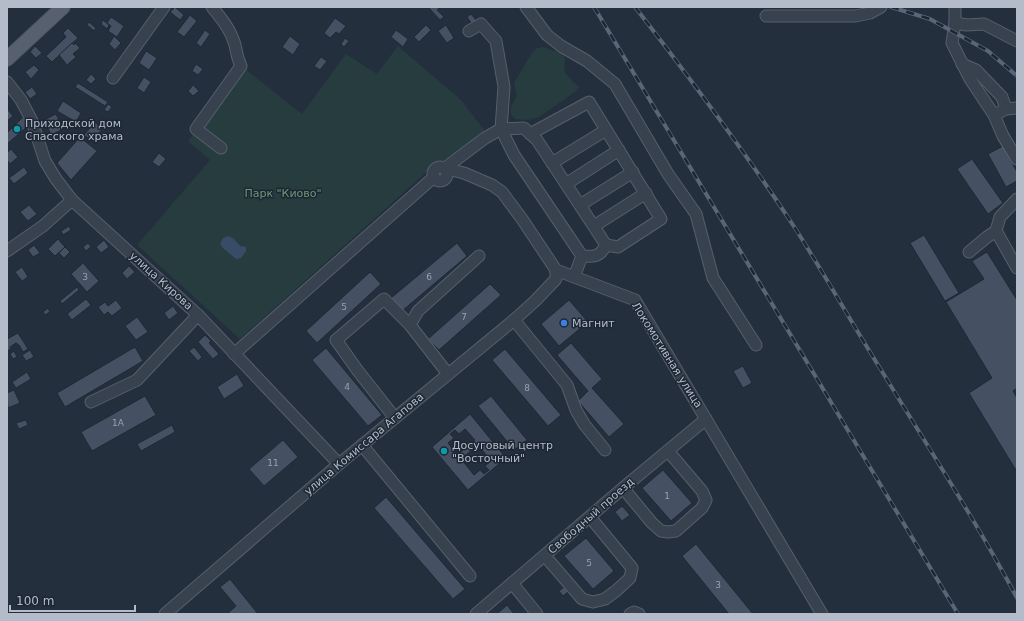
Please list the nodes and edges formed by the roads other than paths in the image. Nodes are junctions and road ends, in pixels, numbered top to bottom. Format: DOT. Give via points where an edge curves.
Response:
graph roads {
  1 [pos="63,7"];
  2 [pos="164,7"];
  3 [pos="212,7"];
  4 [pos="526,7"];
  5 [pos="881,7"];
  6 [pos="955,7"];
  7 [pos="766,16"];
  8 [pos="955,23"];
  9 [pos="469,31"];
  10 [pos="1017,41"];
  11 [pos="7,59"];
  12 [pos="962,64"];
  13 [pos="113,78"];
  14 [pos="8,85"];
  15 [pos="1002,97"];
  16 [pos="1017,103"];
  17 [pos="1011,109"];
  18 [pos="994,115"];
  19 [pos="501,129"];
  20 [pos="606,130"];
  21 [pos="530,134"];
  22 [pos="1014,147"];
  23 [pos="221,148"];
  24 [pos="619,150"];
  25 [pos="1017,159"];
  26 [pos="552,162"];
  27 [pos="446,170"];
  28 [pos="632,172"];
  29 [pos="566,184"];
  30 [pos="646,193"];
  31 [pos="1017,199"];
  32 [pos="72,200"];
  33 [pos="580,205"];
  34 [pos="594,226"];
  35 [pos="996,231"];
  36 [pos="606,245"];
  37 [pos="7,252"];
  38 [pos="969,252"];
  39 [pos="479,256"];
  40 [pos="582,256"];
  41 [pos="1017,268"];
  42 [pos="556,270"];
  43 [pos="574,277"];
  44 [pos="198,315"];
  45 [pos="514,320"];
  46 [pos="410,325"];
  47 [pos="756,345"];
  48 [pos="234,354"];
  49 [pos="448,374"];
  50 [pos="91,402"];
  51 [pos="395,418"];
  52 [pos="706,419"];
  53 [pos="362,445"];
  54 [pos="605,450"];
  55 [pos="668,451"];
  56 [pos="339,464"];
  57 [pos="623,488"];
  58 [pos="590,518"];
  59 [pos="545,556"];
  60 [pos="470,576"];
  61 [pos="512,583"];
  62 [pos="165,614"];
  63 [pos="476,614"];
  64 [pos="537,614"];
  65 [pos="630,614"];
  66 [pos="639,614"];
  67 [pos="822,614"];
  1 -- 11 [label="main road"];
  2 -- 13 [label="street"];
  3 -- 23 [label="street" via="227,27 241,66 196,129"];
  4 -- 47 [label="street" via="547,35 587,61 615,84 668,174 696,214 712,278"];
  5 -- 7 [label="street" via="856,16"];
  6 -- 8 [label="street"];
  8 -- 10 [label="street" via="984,24"];
  8 -- 12 [label="street" via="952,43"];
  9 -- 19 [label="street" via="482,24 496,42 504,88"];
  12 -- 15 [label="street" via="976,70"];
  12 -- 18 [label="street"];
  14 -- 32 [label="street, улица Кирова" via="21,100 32,121 45,161"];
  15 -- 16 [label="street"];
  15 -- 17 [label="street"];
  17 -- 18 [label="street"];
  18 -- 22 [label="street"];
  19 -- 21 [label="street" via="524,128"];
  19 -- 27 [label="street" via="485,138"];
  19 -- 40 [label="street" via="514,155"];
  20 -- 21 [label="street" via="588,102"];
  20 -- 24 [label="street"];
  20 -- 26 [label="street"];
  21 -- 26 [label="street"];
  22 -- 25 [label="street"];
  24 -- 28 [label="street"];
  24 -- 29 [label="street"];
  26 -- 29 [label="street"];
  27 -- 42 [label="street" via="464,172 502,192"];
  27 -- 48 [label="street" via="440,166 435,169 434,177"];
  28 -- 30 [label="street"];
  28 -- 33 [label="street"];
  29 -- 33 [label="street"];
  30 -- 34 [label="street"];
  30 -- 36 [label="street" via="661,219 618,247"];
  31 -- 35 [label="street" via="1000,217"];
  32 -- 37 [label="street" via="43,226"];
  32 -- 44 [label="street, улица Кирова"];
  33 -- 34 [label="street"];
  34 -- 36 [label="street"];
  35 -- 38 [label="street" via="986,236"];
  35 -- 41 [label="street"];
  36 -- 40 [label="street" via="603,251 594,257"];
  39 -- 46 [label="street" via="418,311"];
  40 -- 43 [label="street"];
  42 -- 43 [label="street, Локомотивная улица"];
  42 -- 45 [label="street, улица Комиссара Агапова" via="556,279"];
  43 -- 52 [label="street, Локомотивная улица" via="635,300"];
  44 -- 48 [label="street, улица Кирова"];
  44 -- 50 [label="street" via="137,380"];
  45 -- 49 [label="street, улица Комиссара Агапова"];
  45 -- 54 [label="street" via="567,385 584,424"];
  46 -- 49 [label="street"];
  46 -- 51 [label="street" via="384,299 336,340"];
  48 -- 56 [label="street, улица Кирова"];
  49 -- 51 [label="street, улица Комиссара Агапова"];
  51 -- 53 [label="street, улица Комиссара Агапова"];
  52 -- 55 [label="street, Свободный проезд"];
  52 -- 67 [label="street, Локомотивная улица"];
  53 -- 56 [label="street, улица Комиссара Агапова"];
  53 -- 60 [label="street"];
  55 -- 57 [label="street, Свободный проезд"];
  55 -- 57 [label="street" via="702,491 706,500 702,508 676,531 661,531"];
  56 -- 62 [label="street, улица Комиссара Агапова"];
  57 -- 58 [label="street, Свободный проезд"];
  58 -- 59 [label="street, Свободный проезд"];
  58 -- 59 [label="street" via="632,568 630,578 617,590 605,599 593,602 582,599"];
  59 -- 61 [label="street, Свободный проезд"];
  61 -- 63 [label="street, Свободный проезд"];
  61 -- 64 [label="street"];
  65 -- 66 [label="street"];
}
